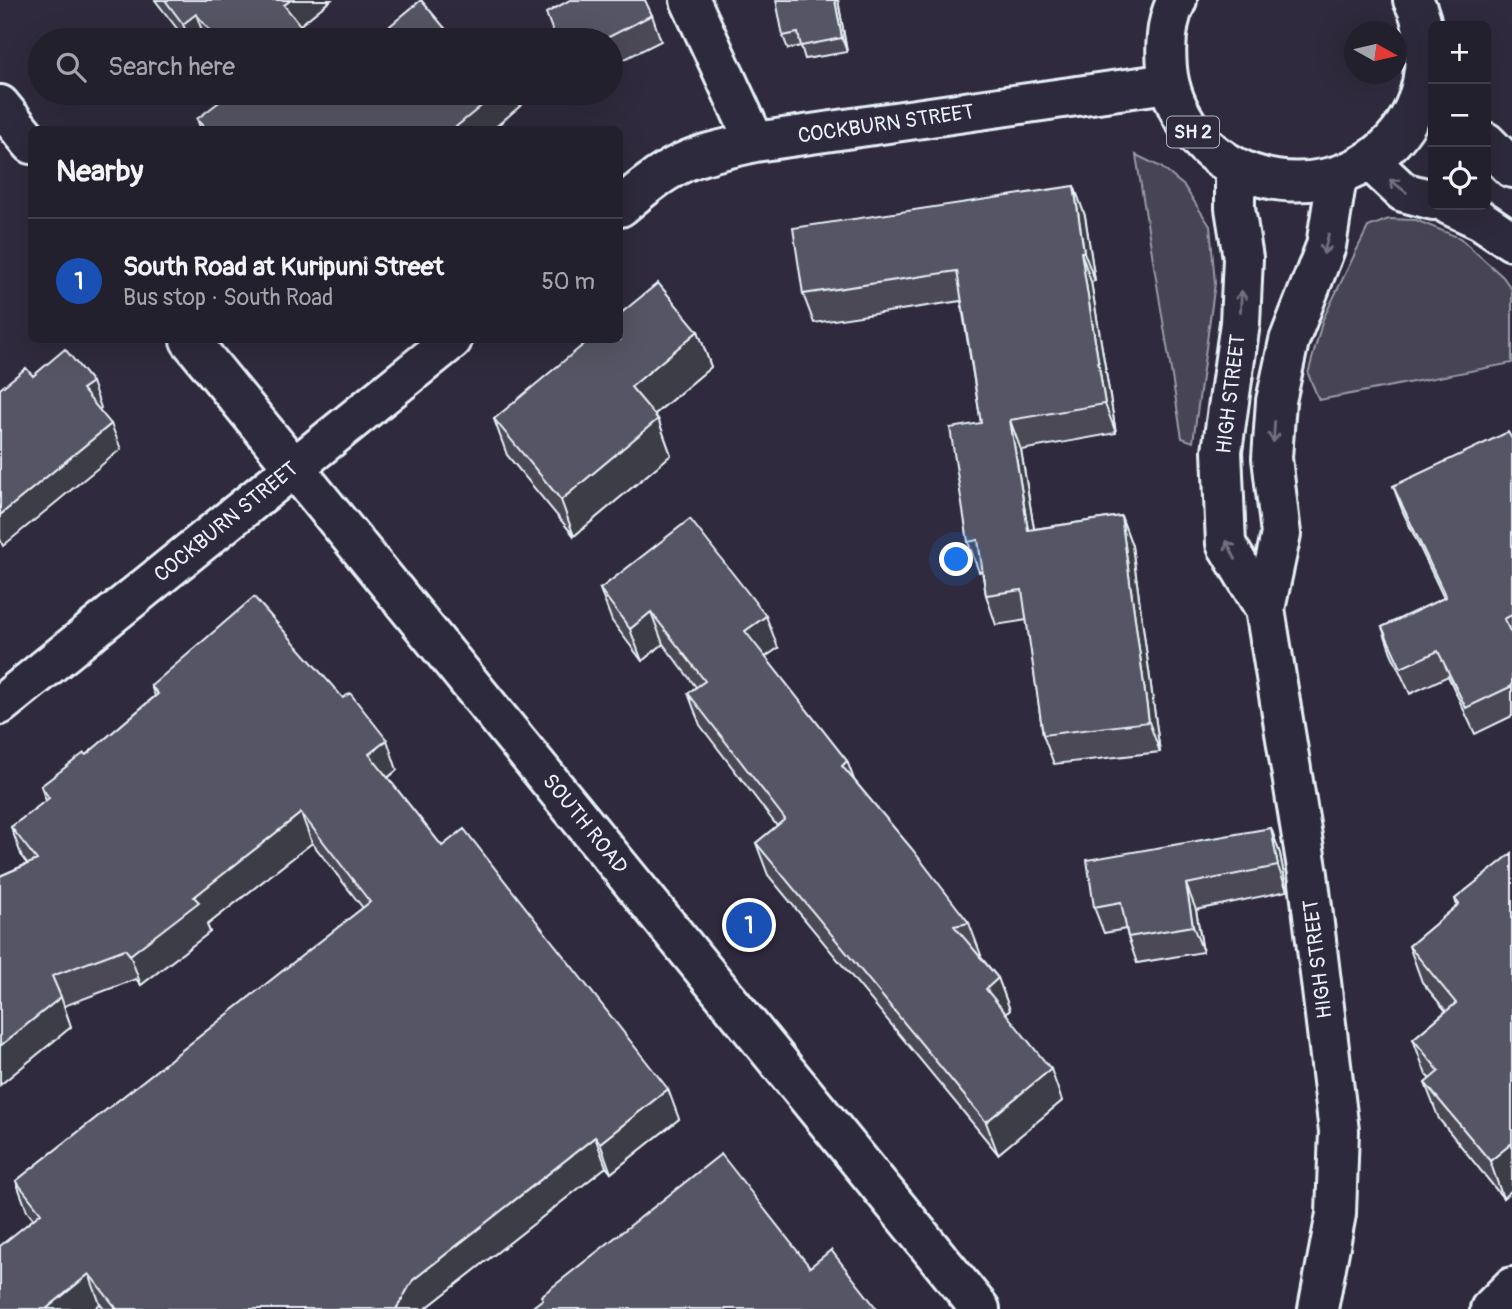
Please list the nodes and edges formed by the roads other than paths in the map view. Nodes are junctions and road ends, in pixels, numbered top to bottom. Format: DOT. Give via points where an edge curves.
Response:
graph roads {
  1 [pos="690,0"];
  2 [pos="1177,0"];
  3 [pos="1413,0"];
  4 [pos="1428,65"];
  5 [pos="1428,74"];
  6 [pos="1168,83"];
  7 [pos="0,105"];
  8 [pos="28,139"];
  9 [pos="755,142"];
  10 [pos="1491,147"];
  11 [pos="1512,167"];
  12 [pos="1235,169"];
  13 [pos="1353,169"];
  14 [pos="1428,199"];
  15 [pos="623,205"];
  16 [pos="1460,210"];
  17 [pos="1512,241"];
  18 [pos="192,343"];
  19 [pos="448,343"];
  20 [pos="293,467"];
  21 [pos="1265,609"];
  22 [pos="0,705"];
  23 [pos="1512,1287"];
  24 [pos="984,1306"];
  25 [pos="1318,1309"];
  26 [pos="1490,1309"];
  1 -- 9 [label="main road"];
  2 -- 6 [label="main road, SH 2" via="1165,46"];
  3 -- 4 [label="main road" via="1420,11"];
  5 -- 13 [label="main road" via="1408,119 1391,142"];
  6 -- 9 [label="main road, COCKBURN STREET"];
  6 -- 12 [label="main road, SH 2" via="1182,118 1205,147"];
  7 -- 8 [label="main road"];
  9 -- 15 [label="main road, COCKBURN STREET" via="682,163"];
  10 -- 11 [label="main road"];
  12 -- 13 [label="main road, SH 2" via="1268,180 1302,183"];
  21 -- 12 [label="main road, HIGH STREET, one-way" via="1226,544 1222,451 1240,323 1243,258"];
  14 -- 13 [label="main road, one-way"];
  13 -- 21 [label="main road, HIGH STREET, one-way" via="1289,341 1276,401 1272,457 1280,534"];
  16 -- 17 [label="main road"];
  18 -- 20 [label="main road, SOUTH ROAD"];
  19 -- 20 [label="main road, COCKBURN STREET"];
  20 -- 22 [label="main road, COCKBURN STREET"];
  20 -- 24 [label="main road, SOUTH ROAD"];
  21 -- 25 [label="main road, HIGH STREET" via="1308,874 1339,1131 1336,1214"];
  23 -- 26 [label="main road"];
}
